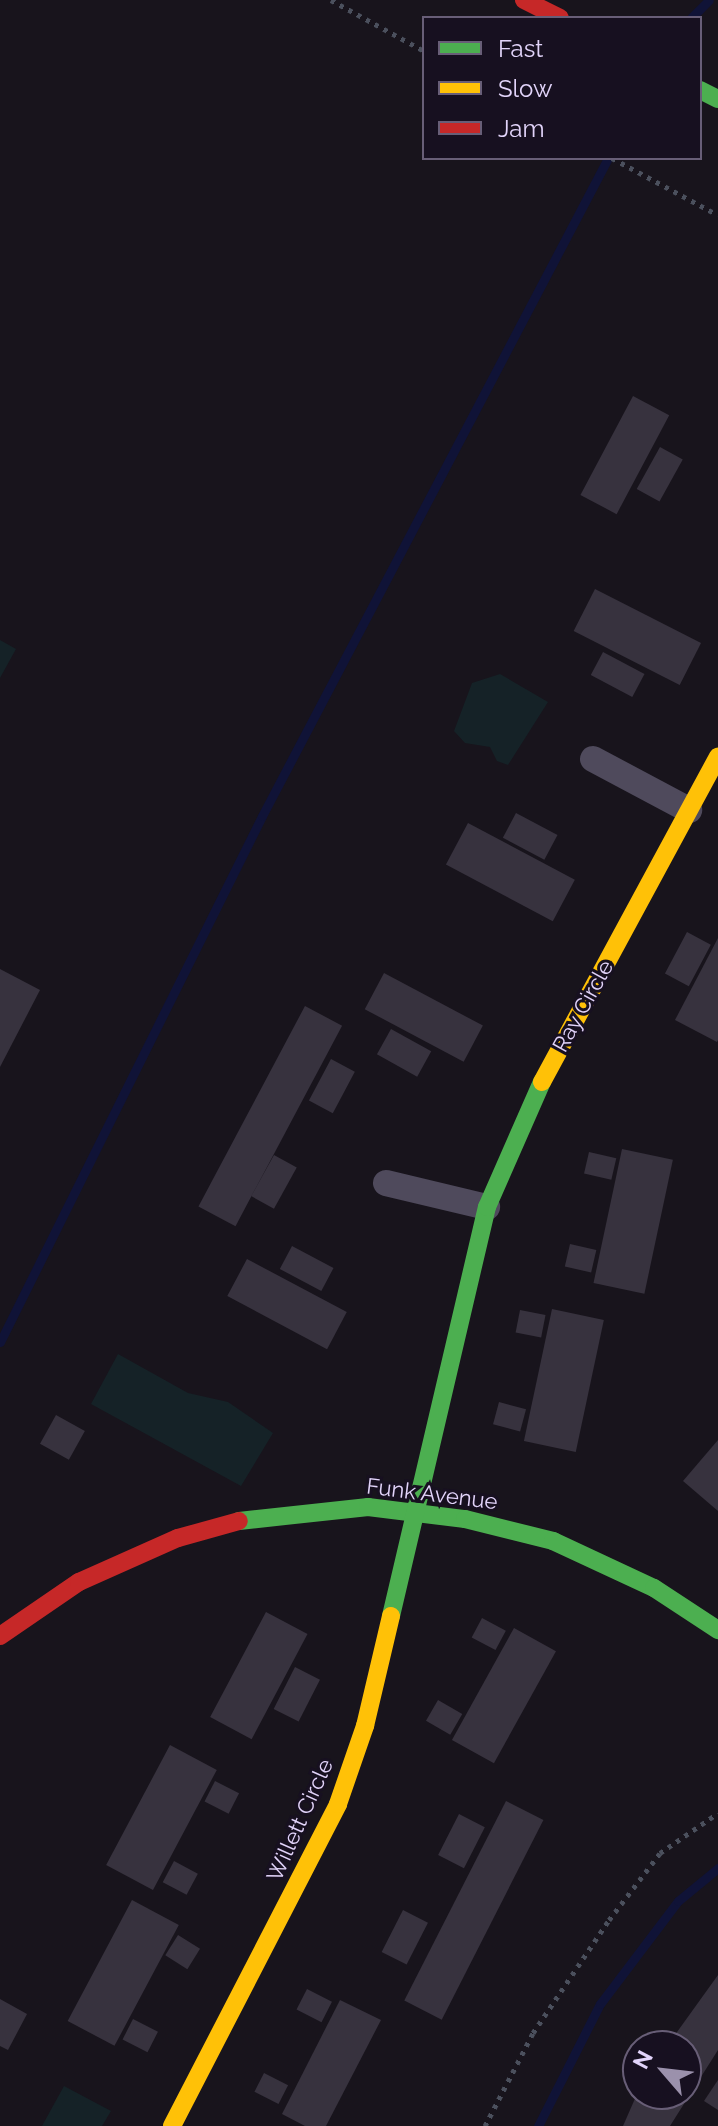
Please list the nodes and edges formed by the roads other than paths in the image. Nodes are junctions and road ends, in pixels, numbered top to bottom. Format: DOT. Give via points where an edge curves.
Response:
graph roads {
  1 [pos="524,0"];
  2 [pos="556,16"];
  3 [pos="718,757"];
  4 [pos="593,759"];
  5 [pos="689,810"];
  6 [pos="386,1183"];
  7 [pos="487,1207"];
  8 [pos="416,1512"];
  9 [pos="718,1630"];
  10 [pos="0,1636"];
  11 [pos="172,2126"];
  1 -- 2 [label="street"];
  3 -- 5 [label="street, Ray Circle"];
  4 -- 5 [label="street"];
  5 -- 7 [label="street, Ray Circle" via="525,1114"];
  6 -- 7 [label="street"];
  7 -- 8 [label="street, Ray Circle"];
  8 -- 9 [label="street, Funk Avenue" via="553,1541 642,1582"];
  8 -- 10 [label="street, Funk Avenue" via="309,1510 193,1534 79,1582"];
  8 -- 11 [label="street, Willett Circle" via="365,1726 338,1804"];
}
